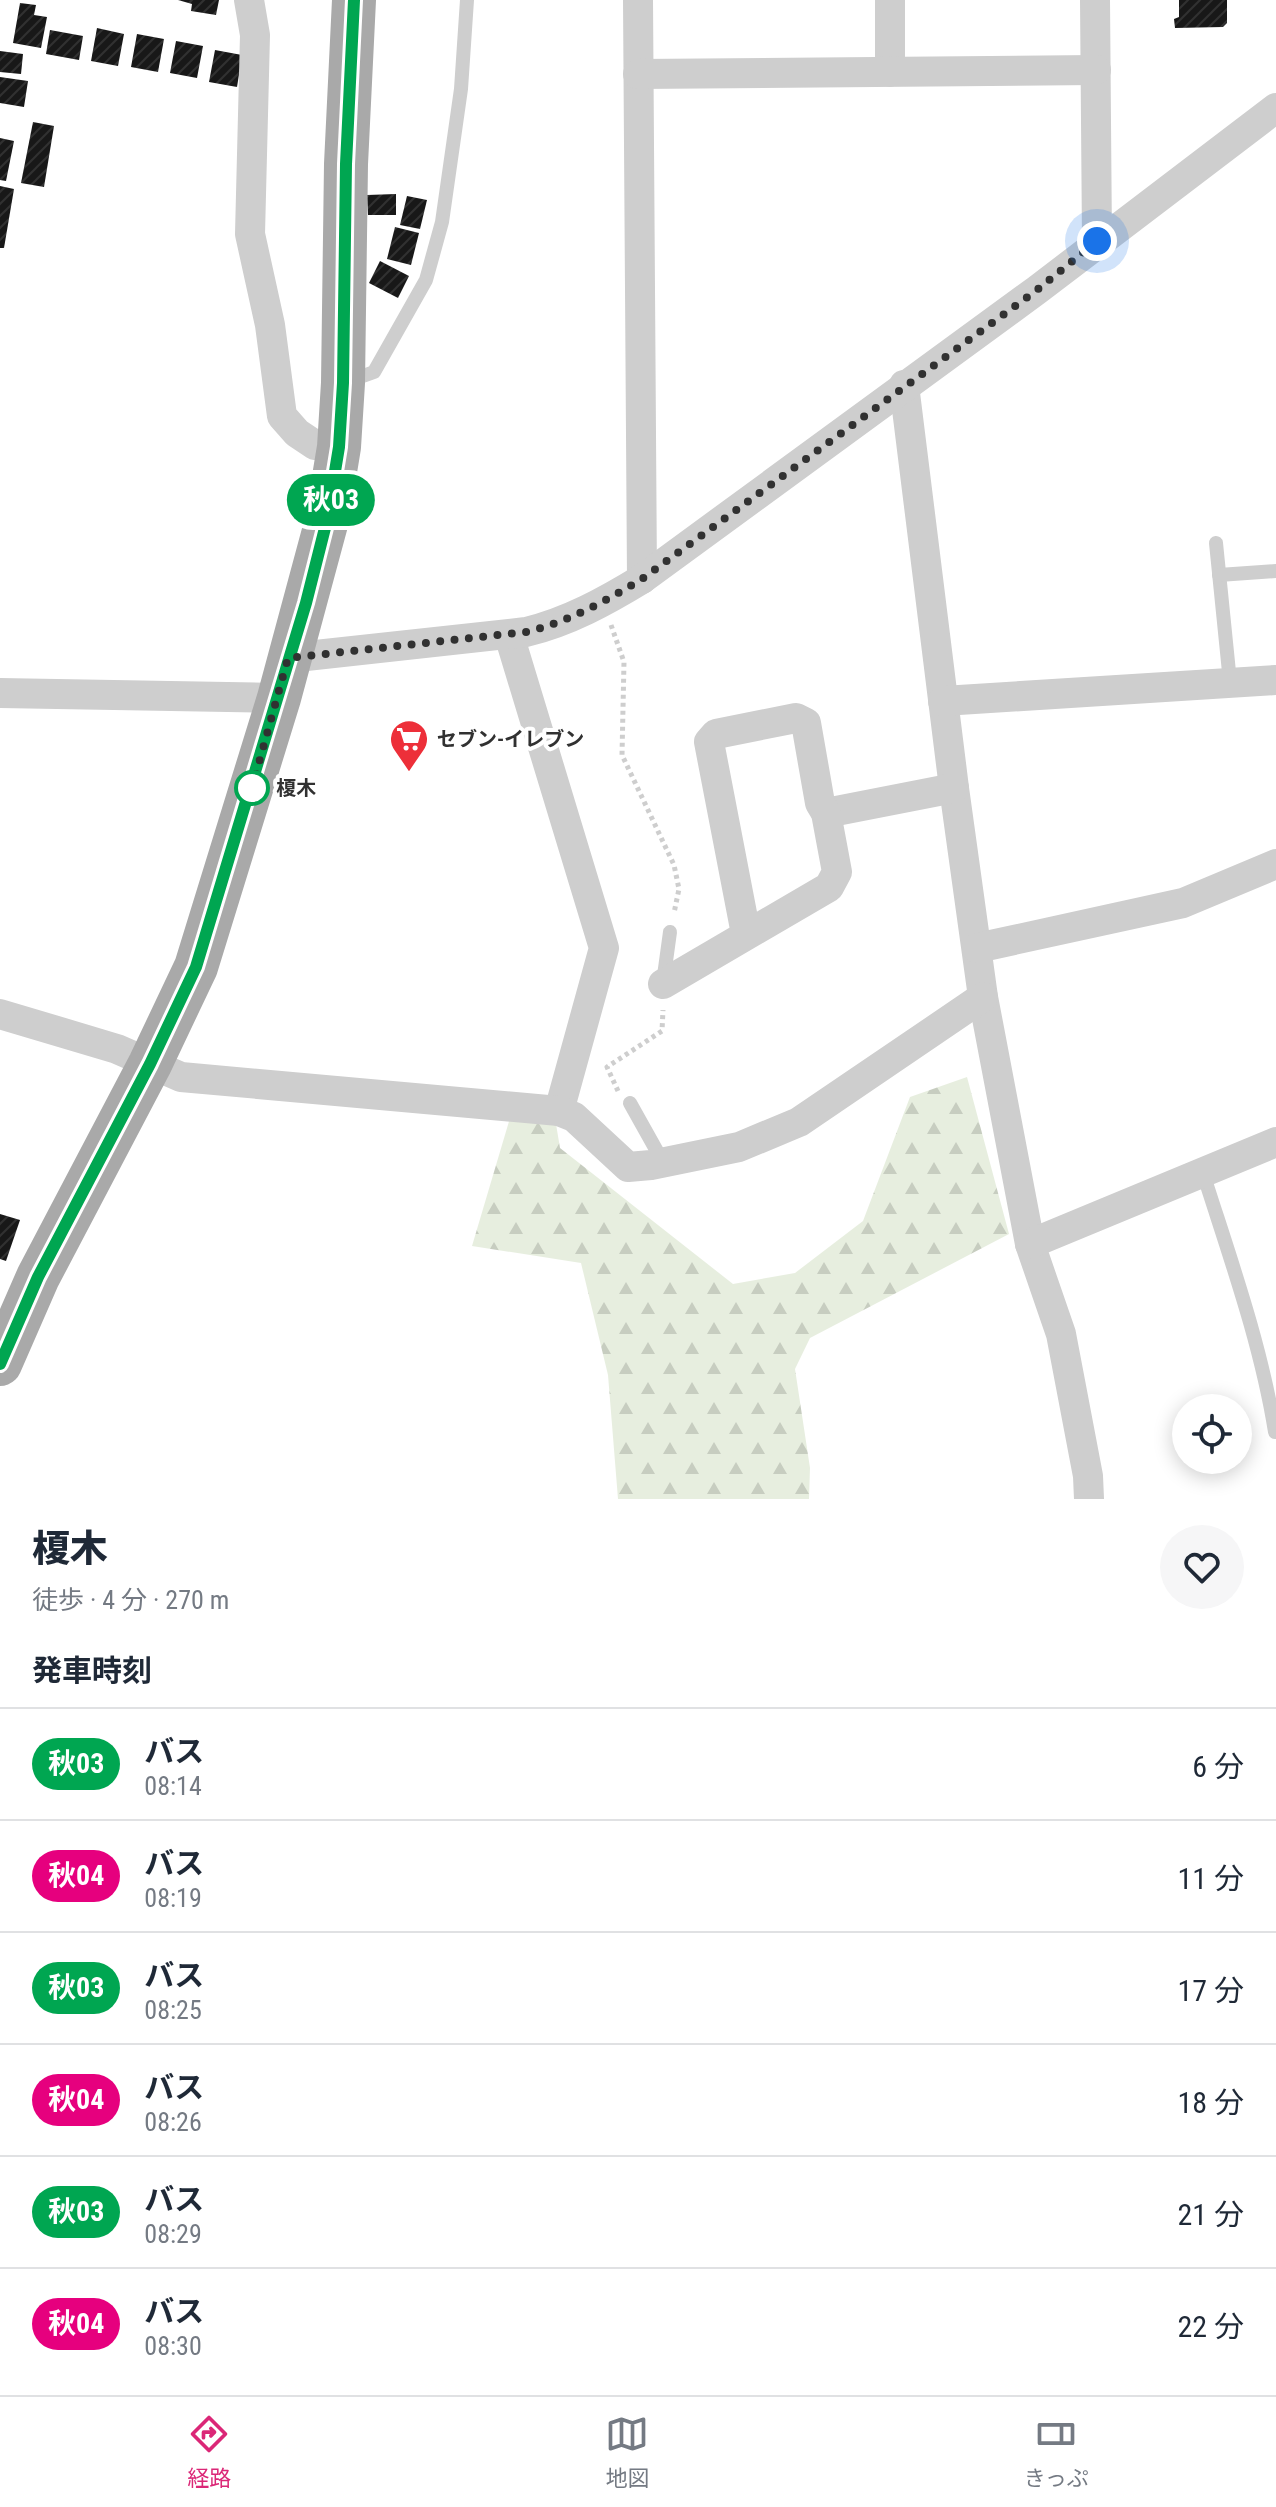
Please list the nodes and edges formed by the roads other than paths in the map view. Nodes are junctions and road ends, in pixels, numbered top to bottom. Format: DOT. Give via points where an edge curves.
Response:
graph roads {
  1 [pos="249,0"];
  2 [pos="354,0"];
  3 [pos="467,0"];
  4 [pos="638,0"];
  5 [pos="890,0"];
  6 [pos="1095,0"];
  7 [pos="1096,70"];
  8 [pos="890,72"];
  9 [pos="638,74"];
  10 [pos="1276,108"];
  11 [pos="1097,241"];
  12 [pos="343,383"];
  13 [pos="904,385"];
  14 [pos="339,447"];
  15 [pos="1216,543"];
  16 [pos="1276,571"];
  17 [pos="1219,575"];
  18 [pos="642,579"];
  19 [pos="509,635"];
  20 [pos="284,678"];
  21 [pos="1276,680"];
  22 [pos="1230,682"];
  23 [pos="0,693"];
  24 [pos="943,701"];
  25 [pos="954,788"];
  26 [pos="826,813"];
  27 [pos="1276,864"];
  28 [pos="670,932"];
  29 [pos="746,934"];
  30 [pos="977,948"];
  31 [pos="663,984"];
  32 [pos="983,997"];
  33 [pos="0,1014"];
  34 [pos="150,1064"];
  35 [pos="630,1103"];
  36 [pos="559,1111"];
  37 [pos="1276,1142"];
  38 [pos="663,1162"];
  39 [pos="1203,1173"];
  40 [pos="1030,1244"];
  41 [pos="0,1364"];
  42 [pos="1274,1404"];
  43 [pos="1275,1432"];
  44 [pos="1089,1499"];
  1 -- 14 [label="street" via="255,35 250,234 282,416 315,445"];
  2 -- 12 [label="main road"];
  3 -- 12 [label="lane" via="451,174 426,280 374,372"];
  4 -- 9 [label="street"];
  5 -- 8 [label="street"];
  6 -- 7 [label="street"];
  7 -- 8 [label="street"];
  7 -- 11 [label="street"];
  8 -- 9 [label="street"];
  9 -- 18 [label="street"];
  10 -- 11 [label="street"];
  11 -- 13 [label="street"];
  12 -- 14 [label="main road"];
  13 -- 18 [label="street"];
  13 -- 24 [label="street"];
  14 -- 20 [label="main road" via="327,520"];
  15 -- 17 [label="lane"];
  16 -- 17 [label="lane"];
  17 -- 22 [label="lane"];
  18 -- 19 [label="street" via="543,628"];
  19 -- 20 [label="street"];
  19 -- 36 [label="street" via="604,948"];
  20 -- 23 [label="street"];
  20 -- 34 [label="main road" via="196,967"];
  21 -- 22 [label="street"];
  22 -- 24 [label="street"];
  24 -- 25 [label="street"];
  25 -- 26 [label="street"];
  25 -- 30 [label="street"];
  26 -- 29 [label="street" via="837,872 829,887"];
  26 -- 29 [label="street" via="806,723 796,718 716,734 709,742"];
  27 -- 30 [label="street" via="1183,903"];
  28 -- 31 [label="lane"];
  29 -- 31 [label="street"];
  30 -- 32 [label="street"];
  32 -- 38 [label="street" via="799,1122 739,1147"];
  32 -- 40 [label="street"];
  33 -- 34 [label="street"];
  34 -- 36 [label="street" via="181,1077"];
  34 -- 41 [label="main road" via="38,1277"];
  35 -- 38 [label="lane"];
  36 -- 38 [label="street" via="574,1117 628,1167"];
  37 -- 39 [label="street"];
  39 -- 40 [label="street"];
  39 -- 42 [label="lane"];
  40 -- 44 [label="street" via="1061,1334"];
  42 -- 43 [label="lane"];
}
